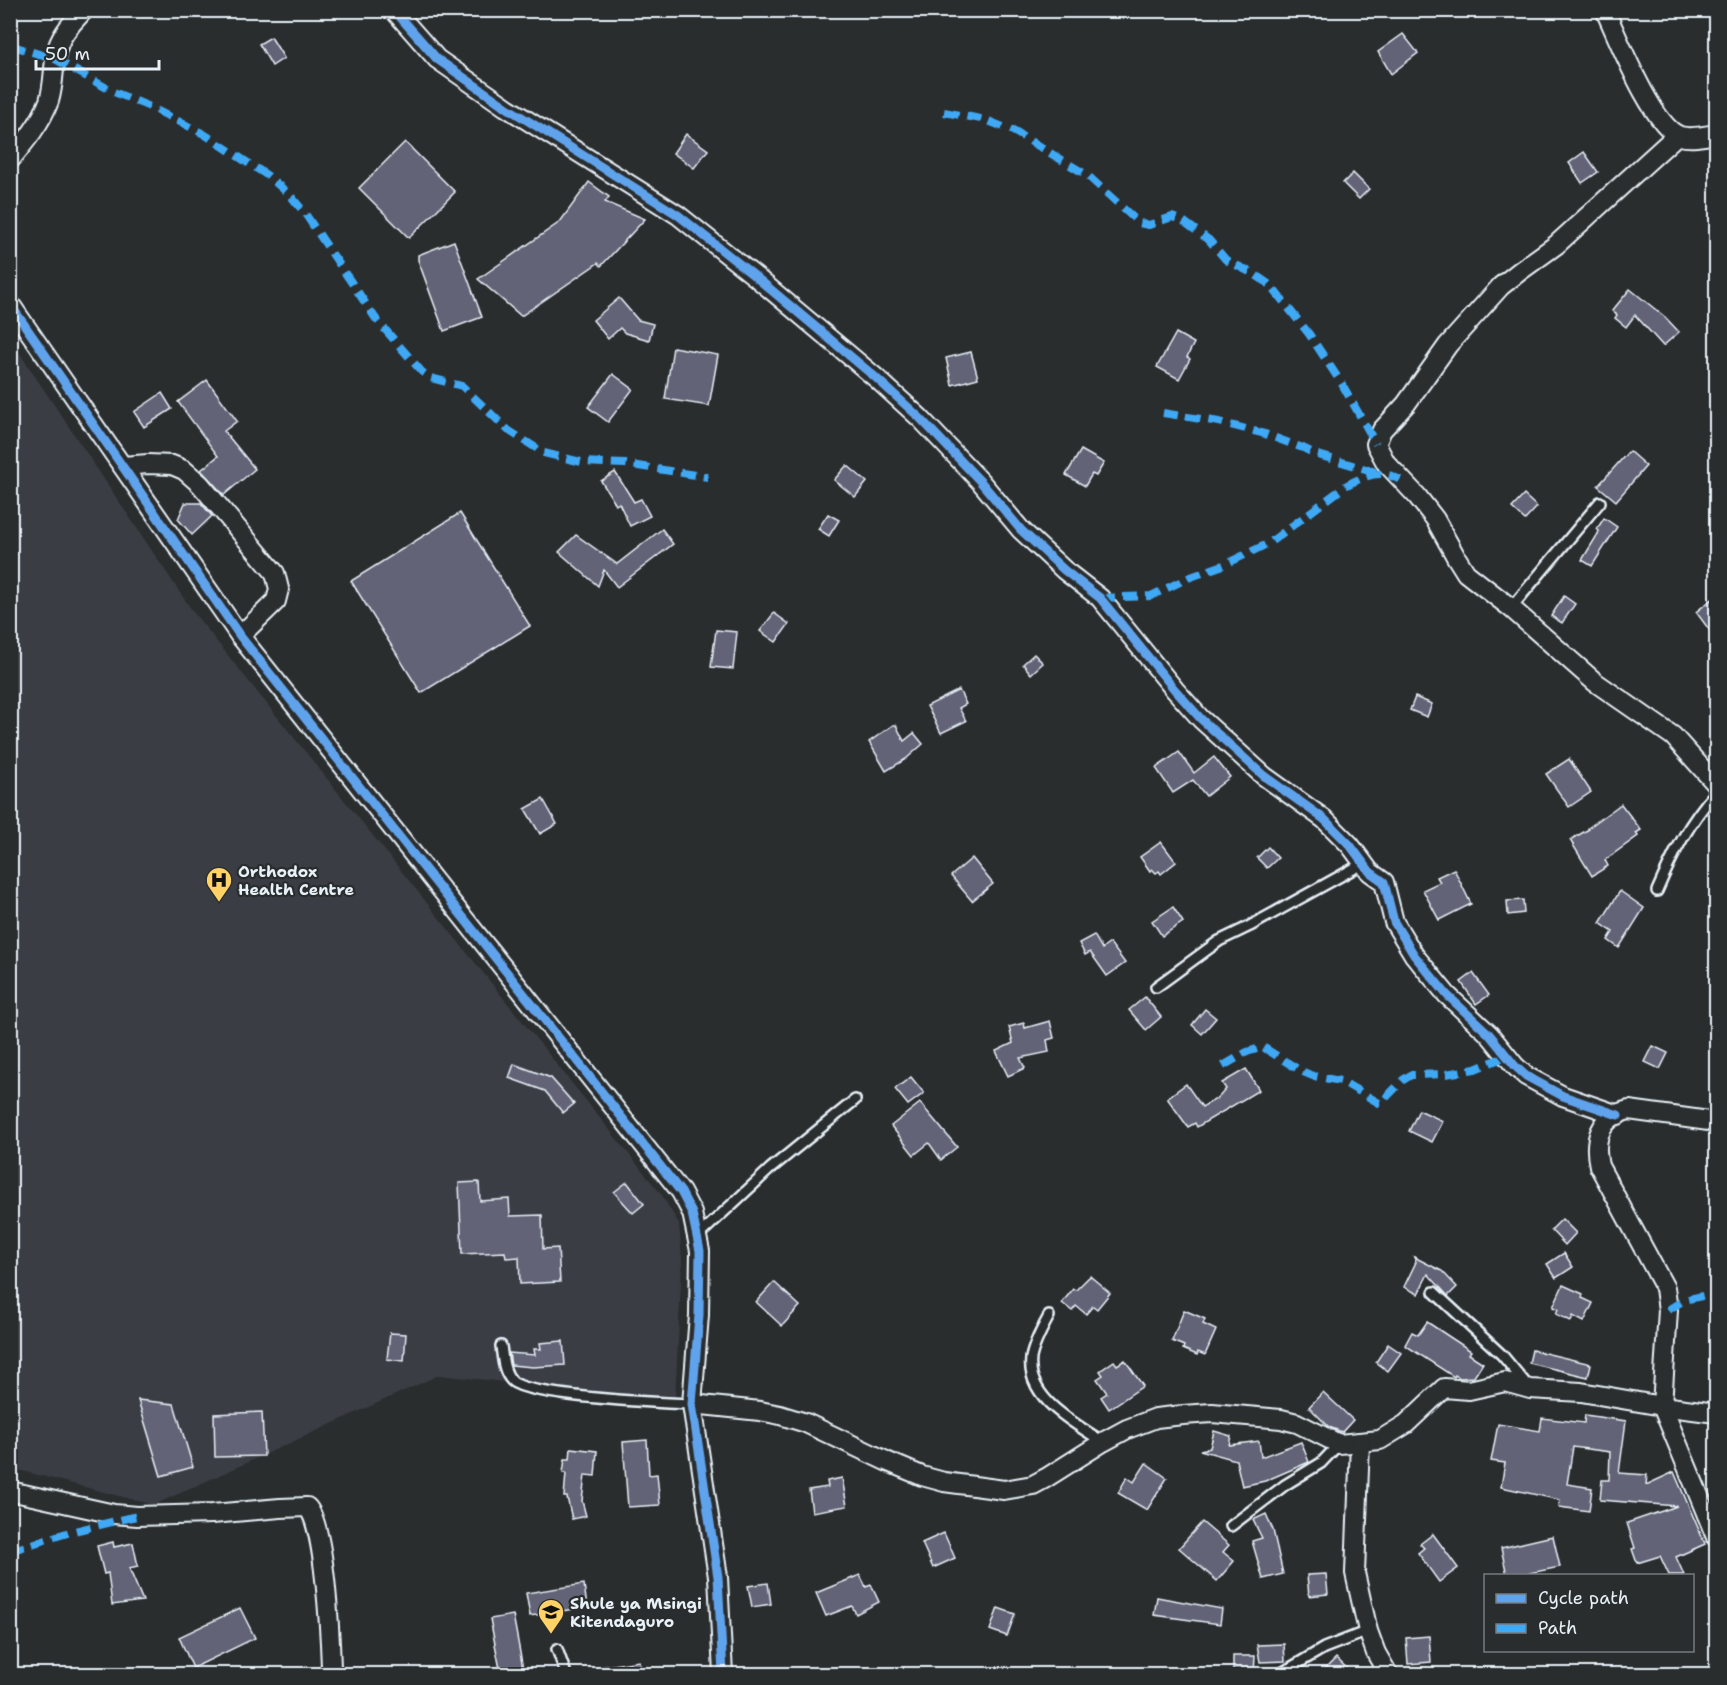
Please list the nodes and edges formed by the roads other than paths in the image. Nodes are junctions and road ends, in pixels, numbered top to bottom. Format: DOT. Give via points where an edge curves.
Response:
graph roads {
  1 [pos="84,10"];
  2 [pos="394,10"];
  3 [pos="1605,10"];
  4 [pos="1716,134"];
  5 [pos="1677,135"];
  6 [pos="10,160"];
  7 [pos="10,304"];
  8 [pos="123,466"];
  9 [pos="1600,502"];
  10 [pos="1510,608"];
  11 [pos="240,636"];
  12 [pos="1716,784"];
  13 [pos="1716,792"];
  14 [pos="1364,863"];
  15 [pos="1658,891"];
  16 [pos="1156,987"];
  17 [pos="855,1100"];
  18 [pos="1618,1115"];
  19 [pos="1716,1122"];
  20 [pos="698,1236"];
  21 [pos="1434,1292"];
  22 [pos="1049,1316"];
  23 [pos="501,1346"];
  24 [pos="1530,1389"];
  25 [pos="692,1404"];
  26 [pos="1662,1406"];
  27 [pos="1716,1413"];
  28 [pos="1103,1442"];
  29 [pos="1360,1442"];
  30 [pos="1339,1444"];
  31 [pos="10,1491"];
  32 [pos="1231,1526"];
  33 [pos="1716,1537"];
  34 [pos="1368,1631"];
  35 [pos="557,1649"];
  36 [pos="328,1674"];
  37 [pos="566,1674"];
  38 [pos="723,1674"];
  39 [pos="1280,1674"];
  40 [pos="1388,1674"];
  1 -- 6 [label="street" via="59,43 46,108"];
  2 -- 14 [label="street" via="437,59 678,215 875,377 980,481 1021,530 1101,598 1201,718 1264,777 1324,819"];
  3 -- 5 [label="street" via="1645,96"];
  4 -- 5 [label="street"];
  5 -- 10 [label="street" via="1556,245 1501,286 1457,333 1376,444 1386,463 1428,508 1462,568"];
  7 -- 8 [label="street"];
  8 -- 11 [label="street"];
  8 -- 11 [label="street" via="172,465 184,470 275,573 279,589 276,601"];
  9 -- 10 [label="lane"];
  10 -- 12 [label="street" via="1595,682 1673,736"];
  11 -- 20 [label="street" via="681,1192"];
  13 -- 15 [label="lane" via="1689,825"];
  14 -- 16 [label="lane" via="1219,941"];
  14 -- 18 [label="street" via="1384,882 1395,922 1414,955 1515,1065 1563,1096"];
  17 -- 20 [label="lane" via="770,1169"];
  18 -- 19 [label="street" via="1629,1110"];
  18 -- 26 [label="street" via="1598,1135 1596,1152 1599,1166 1665,1288 1668,1310"];
  20 -- 25 [label="street" via="699,1315"];
  21 -- 24 [label="lane" via="1502,1354"];
  22 -- 28 [label="lane" via="1032,1357 1036,1383 1059,1413"];
  23 -- 25 [label="lane" via="504,1369 512,1381 523,1387"];
  24 -- 26 [label="street" via="1581,1392"];
  24 -- 29 [label="street" via="1505,1382 1469,1390 1444,1388 1406,1424 1380,1440"];
  25 -- 28 [label="street" via="806,1422 922,1476 1004,1490 1033,1485"];
  25 -- 38 [label="street" via="718,1577"];
  26 -- 27 [label="street"];
  26 -- 33 [label="street"];
  28 -- 30 [label="street" via="1156,1418 1212,1413 1281,1419"];
  29 -- 30 [label="street"];
  29 -- 34 [label="street" via="1355,1573"];
  30 -- 32 [label="lane" via="1321,1463"];
  31 -- 36 [label="street" via="137,1516 307,1507 316,1521 328,1602"];
  34 -- 39 [label="lane" via="1324,1648"];
  34 -- 40 [label="street"];
  35 -- 37 [label="lane"];
}
